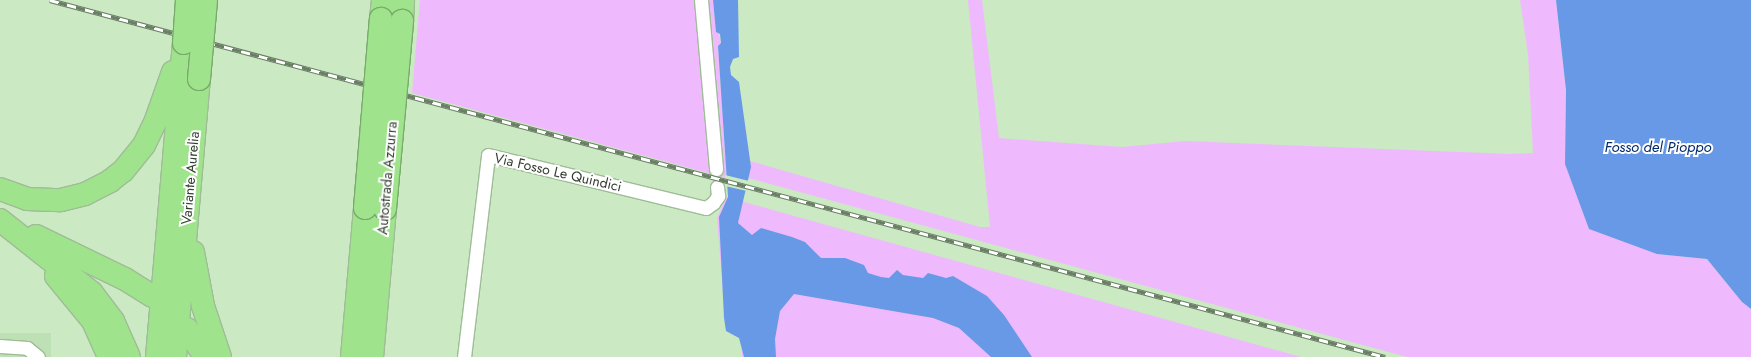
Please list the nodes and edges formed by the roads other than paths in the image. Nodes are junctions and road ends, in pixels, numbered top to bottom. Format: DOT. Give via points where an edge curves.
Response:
graph roads {
  1 [pos="196,0"];
  2 [pos="403,0"];
  3 [pos="701,0"];
  4 [pos="389,13"];
  5 [pos="184,77"];
  6 [pos="716,169"];
  7 [pos="191,175"];
  8 [pos="717,187"];
  9 [pos="0,189"];
  10 [pos="375,209"];
  11 [pos="0,220"];
  12 [pos="152,296"];
  13 [pos="187,329"];
  14 [pos="0,346"];
  15 [pos="36,355"];
  16 [pos="109,357"];
  17 [pos="129,357"];
  18 [pos="157,357"];
  19 [pos="175,357"];
  20 [pos="205,357"];
  21 [pos="220,357"];
  22 [pos="352,357"];
  23 [pos="372,357"];
  24 [pos="464,357"];
  1 -- 5 [label="highway, Variante Aurelia, bridge"];
  1 -- 5 [label="highway, Variante Aurelia, bridge" via="184,43"];
  2 -- 4 [label="highway, Autostrada Azzurra"];
  3 -- 6 [label="street"];
  4 -- 10 [label="highway, Autostrada Azzurra, bridge"];
  5 -- 7 [label="highway, Variante Aurelia"];
  5 -- 9 [label="highway" via="156,120 144,145 123,171 110,181 86,194 60,200 27,199"];
  5 -- 18 [label="highway, Variante Aurelia"];
  7 -- 19 [label="highway, Variante Aurelia"];
  7 -- 21 [label="highway" via="194,267 203,306"];
  8 -- 24 [label="street, Via Fosso Le Quindici" via="718,196 706,208 488,155"];
  10 -- 22 [label="highway, Autostrada Azzurra"];
  10 -- 23 [label="highway, Autostrada Azzurra"];
  11 -- 12 [label="highway" via="78,255"];
  11 -- 16 [label="highway" via="73,295 93,322"];
  11 -- 17 [label="highway" via="92,293 114,321"];
  13 -- 20 [label="highway"];
  14 -- 15 [label="street" via="17,345"];
}
